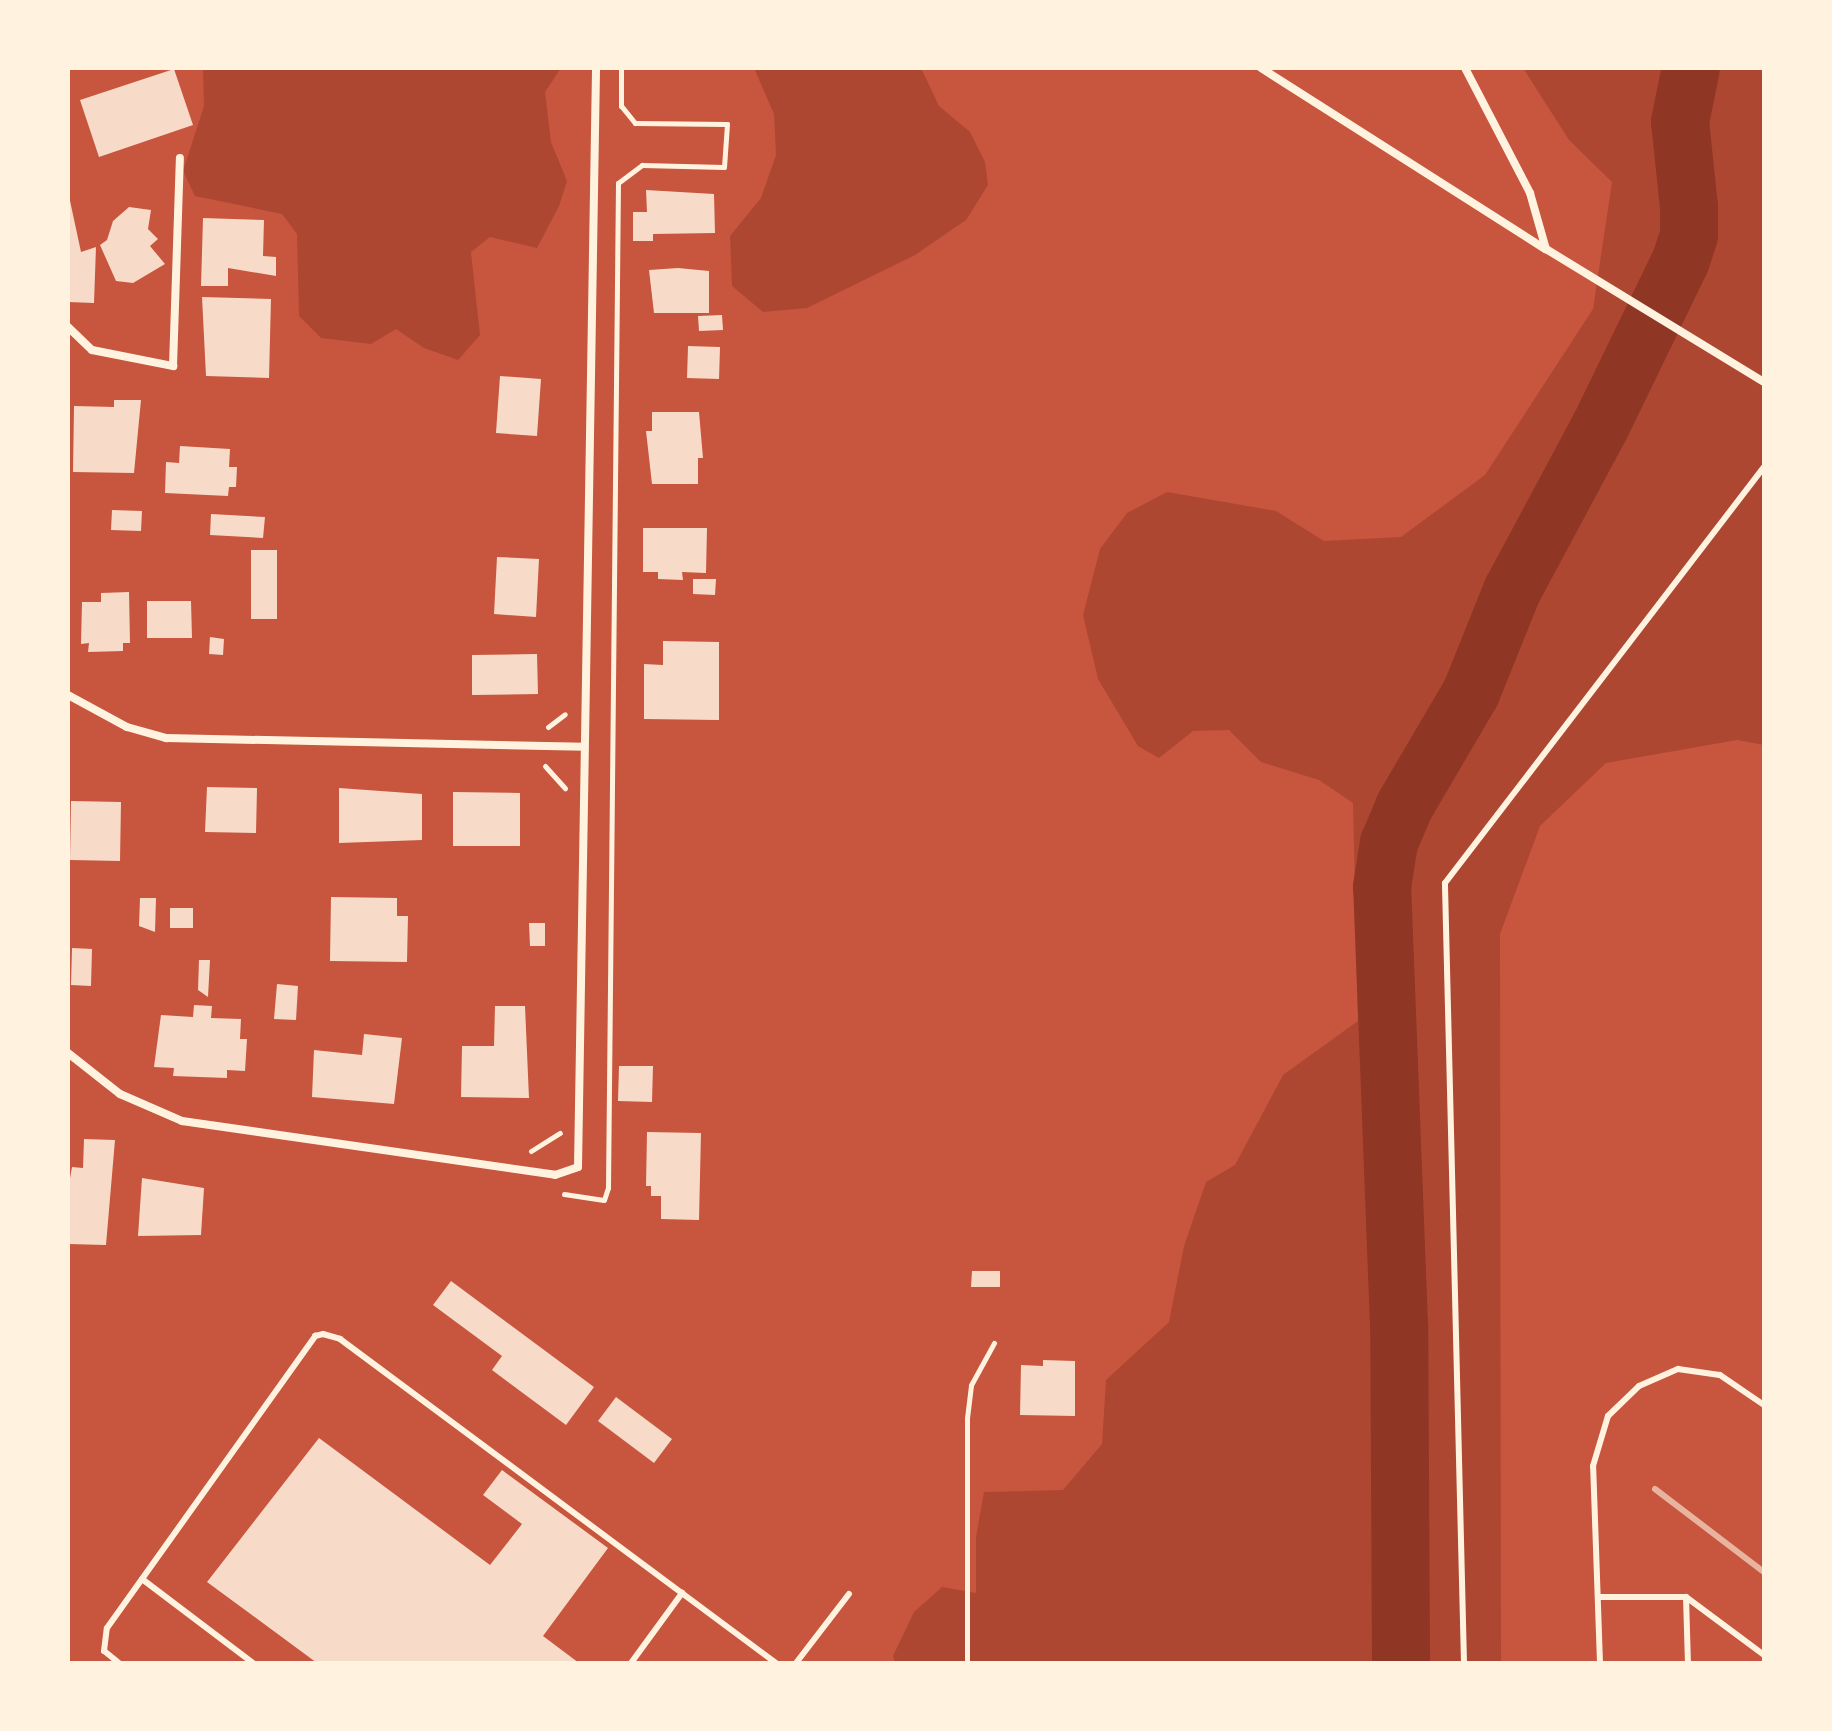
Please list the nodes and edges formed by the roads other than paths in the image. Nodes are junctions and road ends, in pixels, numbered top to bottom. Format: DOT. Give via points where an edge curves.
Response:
graph roads {
  1 [pos="596,68"];
  2 [pos="1261,68"];
  3 [pos="1465,68"];
  4 [pos="180,158"];
  5 [pos="1546,249"];
  6 [pos="68,327"];
  7 [pos="1764,382"];
  8 [pos="1764,467"];
  9 [pos="68,695"];
  10 [pos="584,747"];
  11 [pos="68,1053"];
  12 [pos="1764,1405"];
  13 [pos="142,1579"];
  14 [pos="682,1593"];
  15 [pos="849,1594"];
  16 [pos="1599,1597"];
  17 [pos="1686,1597"];
  18 [pos="1764,1655"];
  19 [pos="119,1663"];
  20 [pos="253,1663"];
  21 [pos="631,1663"];
  22 [pos="776,1663"];
  23 [pos="796,1663"];
  24 [pos="1464,1663"];
  25 [pos="1600,1663"];
  26 [pos="1688,1663"];
  1 -- 10 [label="street"];
  2 -- 5 [label="street"];
  3 -- 5 [label="street" via="1530,193"];
  4 -- 6 [label="street" via="173,366 92,350"];
  5 -- 7 [label="street"];
  8 -- 24 [label="lane" via="1445,883"];
  9 -- 10 [label="street" via="127,727 166,738"];
  10 -- 11 [label="street" via="578,1167 555,1175 182,1121 120,1094"];
  12 -- 16 [label="lane" via="1737,1384 1699,1370 1658,1376 1623,1398 1598,1436 1593,1466"];
  13 -- 14 [label="lane" via="315,1336 331,1334"];
  13 -- 19 [label="lane" via="102,1640 104,1651"];
  13 -- 20 [label="lane"];
  14 -- 21 [label="lane"];
  14 -- 22 [label="lane"];
  15 -- 23 [label="lane"];
  16 -- 17 [label="lane"];
  16 -- 25 [label="lane"];
  17 -- 18 [label="lane"];
  17 -- 26 [label="lane"];
}
